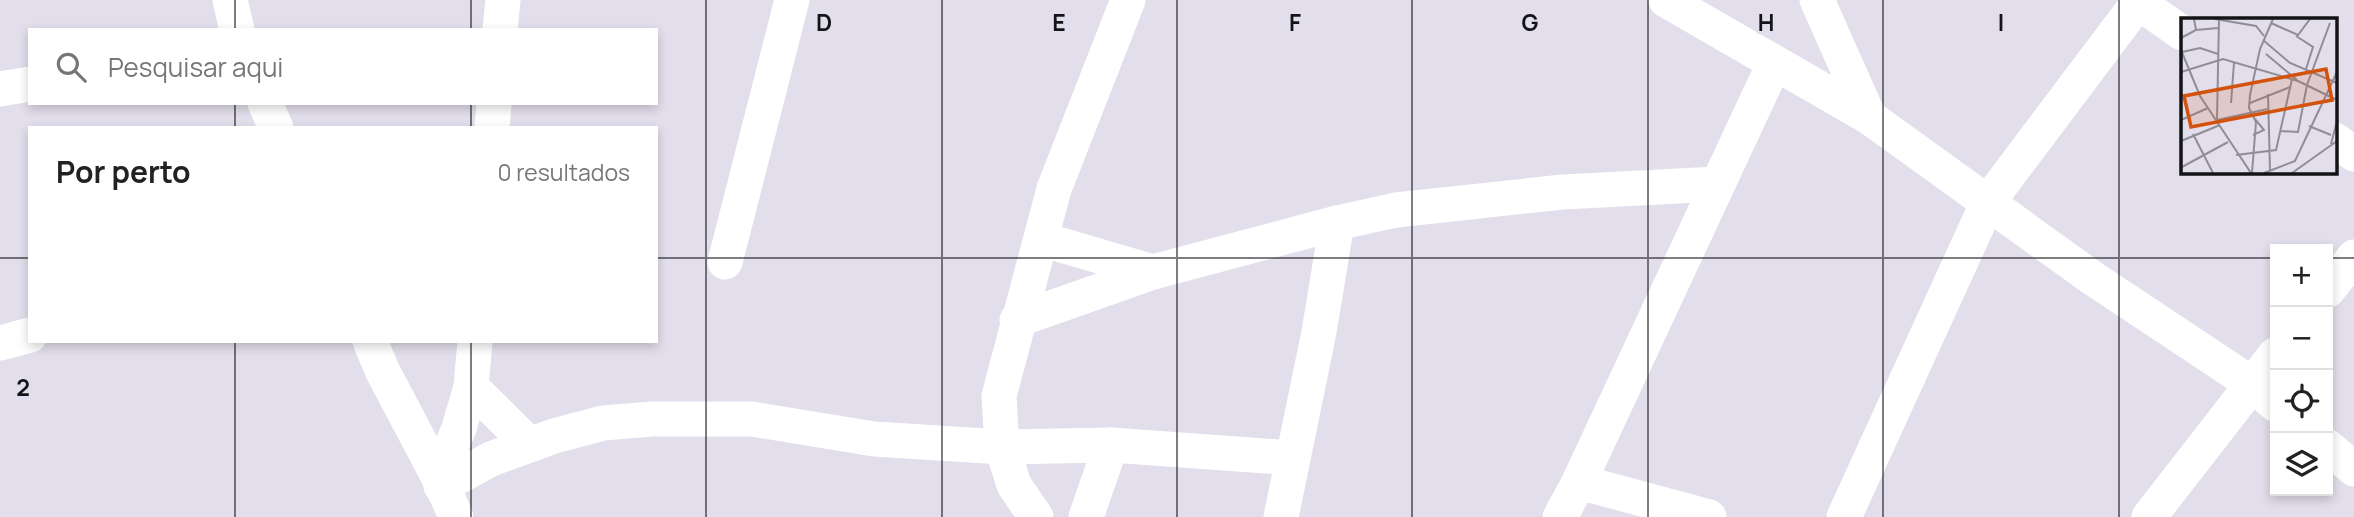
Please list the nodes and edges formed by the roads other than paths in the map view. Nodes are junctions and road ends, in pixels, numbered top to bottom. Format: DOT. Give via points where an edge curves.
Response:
graph roads {
  1 [pos="230,0"];
  2 [pos="503,0"];
  3 [pos="792,0"];
  4 [pos="1128,0"];
  5 [pos="1666,0"];
  6 [pos="1817,0"];
  7 [pos="2138,1"];
  8 [pos="237,28"];
  9 [pos="500,28"];
  10 [pos="2181,32"];
  11 [pos="1774,64"];
  12 [pos="28,84"];
  13 [pos="0,89"];
  14 [pos="266,105"];
  15 [pos="494,105"];
  16 [pos="1869,117"];
  17 [pos="275,126"];
  18 [pos="492,126"];
  19 [pos="2336,141"];
  20 [pos="2354,154"];
  21 [pos="1717,184"];
  22 [pos="1988,202"];
  23 [pos="1337,223"];
  24 [pos="1041,239"];
  25 [pos="2354,257"];
  26 [pos="726,262"];
  27 [pos="1153,272"];
  28 [pos="2333,284"];
  29 [pos="1017,320"];
  30 [pos="28,336"];
  31 [pos="0,343"];
  32 [pos="371,343"];
  33 [pos="475,343"];
  34 [pos="2270,370"];
  35 [pos="471,387"];
  36 [pos="2263,394"];
  37 [pos="530,445"];
  38 [pos="1111,445"];
  39 [pos="1002,447"];
  40 [pos="2333,451"];
  41 [pos="1293,458"];
  42 [pos="2354,469"];
  43 [pos="440,482"];
  44 [pos="1579,482"];
  45 [pos="456,517"];
  46 [pos="1036,517"];
  47 [pos="1086,517"];
  48 [pos="1281,517"];
  49 [pos="1560,517"];
  50 [pos="1709,517"];
  51 [pos="1844,517"];
  52 [pos="2149,517"];
  1 -- 8 [label="street"];
  2 -- 9 [label="street"];
  3 -- 26 [label="street"];
  4 -- 24 [label="street" via="1054,189"];
  5 -- 11 [label="street"];
  6 -- 16 [label="street"];
  7 -- 10 [label="street"];
  7 -- 22 [label="street"];
  11 -- 16 [label="street"];
  11 -- 21 [label="street"];
  12 -- 13 [label="street"];
  14 -- 17 [label="street"];
  15 -- 18 [label="street"];
  16 -- 22 [label="street"];
  19 -- 20 [label="street"];
  21 -- 23 [label="street" via="1563,192 1396,210"];
  21 -- 44 [label="street"];
  22 -- 36 [label="street"];
  22 -- 51 [label="street"];
  23 -- 27 [label="street"];
  23 -- 41 [label="street"];
  24 -- 27 [label="street"];
  24 -- 29 [label="street"];
  25 -- 28 [label="street"];
  27 -- 29 [label="street"];
  29 -- 39 [label="street" via="999,396"];
  30 -- 31 [label="street"];
  32 -- 43 [label="street"];
  33 -- 35 [label="street"];
  34 -- 36 [label="street"];
  35 -- 37 [label="street"];
  35 -- 43 [label="street"];
  36 -- 52 [label="street"];
  37 -- 39 [label="street" via="603,423 752,419 874,439"];
  37 -- 43 [label="street"];
  38 -- 39 [label="street"];
  38 -- 41 [label="street"];
  38 -- 47 [label="street"];
  39 -- 46 [label="street" via="1014,485"];
  40 -- 42 [label="street"];
  41 -- 48 [label="street"];
  43 -- 45 [label="street"];
  44 -- 49 [label="street"];
  44 -- 50 [label="street"];
}
